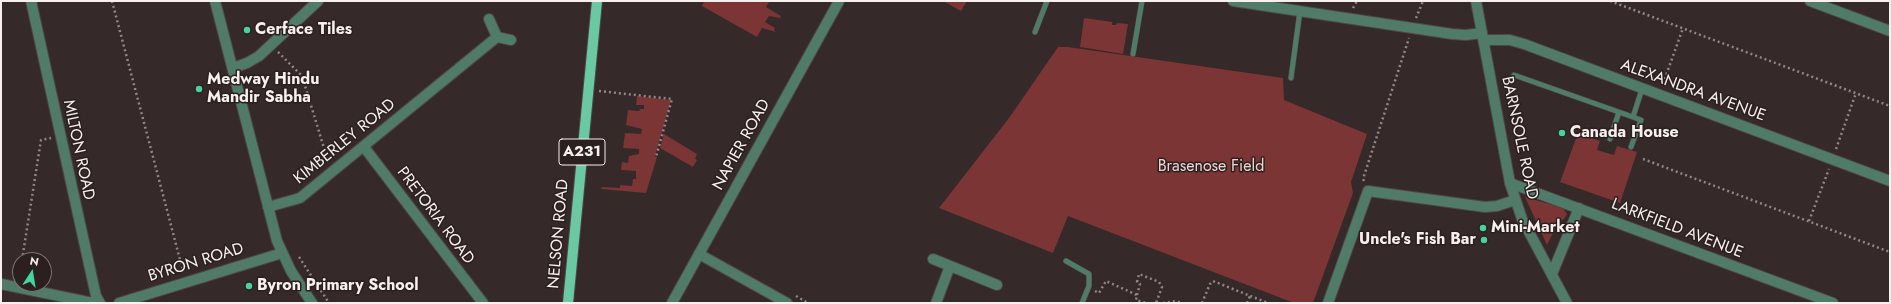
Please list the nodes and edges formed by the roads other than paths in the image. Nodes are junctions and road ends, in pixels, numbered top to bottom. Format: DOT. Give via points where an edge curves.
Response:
graph roads {
  1 [pos="31,1"];
  2 [pos="215,1"];
  3 [pos="318,1"];
  4 [pos="597,1"];
  5 [pos="839,1"];
  6 [pos="1047,1"];
  7 [pos="1142,1"];
  8 [pos="1233,1"];
  9 [pos="1476,1"];
  10 [pos="1810,1"];
  11 [pos="1283,5"];
  12 [pos="1300,11"];
  13 [pos="490,19"];
  14 [pos="1890,31"];
  15 [pos="1035,32"];
  16 [pos="1483,36"];
  17 [pos="497,37"];
  18 [pos="511,40"];
  19 [pos="1133,54"];
  20 [pos="233,68"];
  21 [pos="1514,75"];
  22 [pos="1291,78"];
  23 [pos="1642,89"];
  24 [pos="1619,112"];
  25 [pos="1633,117"];
  26 [pos="1610,139"];
  27 [pos="364,147"];
  28 [pos="1631,147"];
  29 [pos="1890,181"];
  30 [pos="1510,183"];
  31 [pos="1516,200"];
  32 [pos="268,207"];
  33 [pos="1579,208"];
  34 [pos="282,253"];
  35 [pos="699,254"];
  36 [pos="933,260"];
  37 [pos="1066,261"];
  38 [pos="950,266"];
  39 [pos="1552,274"];
  40 [pos="1,284"];
  41 [pos="997,285"];
  42 [pos="93,303"];
  43 [pos="100,303"];
  44 [pos="119,303"];
  45 [pos="312,303"];
  46 [pos="483,303"];
  47 [pos="568,303"];
  48 [pos="672,303"];
  49 [pos="787,303"];
  50 [pos="936,303"];
  51 [pos="1082,303"];
  52 [pos="1328,303"];
  53 [pos="1567,303"];
  54 [pos="1833,303"];
  1 -- 43 [label="street, MILTON ROAD" via="96,296"];
  2 -- 20 [label="street"];
  3 -- 20 [label="street" via="250,62"];
  4 -- 47 [label="main road, NELSON ROAD / A231"];
  5 -- 35 [label="street, NAPIER ROAD"];
  6 -- 15 [label="lane"];
  7 -- 19 [label="lane"];
  8 -- 11 [label="street, ALEXANDRA AVENUE"];
  9 -- 16 [label="street, BARNSOLE ROAD"];
  10 -- 14 [label="street"];
  11 -- 12 [label="street, ALEXANDRA AVENUE"];
  12 -- 16 [label="street, ALEXANDRA AVENUE"];
  12 -- 22 [label="lane"];
  13 -- 17 [label="street"];
  16 -- 23 [label="street, ALEXANDRA AVENUE" via="1510,40"];
  16 -- 30 [label="street, BARNSOLE ROAD"];
  17 -- 18 [label="street"];
  17 -- 27 [label="street, KIMBERLEY ROAD"];
  20 -- 32 [label="street"];
  21 -- 24 [label="lane"];
  23 -- 25 [label="lane"];
  23 -- 29 [label="street, ALEXANDRA AVENUE"];
  24 -- 25 [label="lane"];
  24 -- 26 [label="lane"];
  25 -- 28 [label="lane" via="1640,120"];
  27 -- 32 [label="street, KIMBERLEY ROAD" via="300,198"];
  27 -- 46 [label="street, PRETORIA ROAD"];
  30 -- 31 [label="street, BARNSOLE ROAD"];
  30 -- 33 [label="street, LARKFIELD AVENUE"];
  31 -- 39 [label="street, BARNSOLE ROAD" via="1537,250"];
  31 -- 52 [label="street" via="1485,207 1368,191"];
  32 -- 34 [label="street"];
  33 -- 39 [label="street"];
  33 -- 54 [label="street, LARKFIELD AVENUE"];
  34 -- 44 [label="street, BYRON ROAD"];
  34 -- 45 [label="street" via="295,279"];
  35 -- 48 [label="street, NAPIER ROAD"];
  35 -- 49 [label="street"];
  36 -- 38 [label="street"];
  37 -- 51 [label="lane" via="1089,274"];
  38 -- 41 [label="street"];
  38 -- 50 [label="street"];
  39 -- 53 [label="street, BARNSOLE ROAD"];
  40 -- 42 [label="street"];
}
